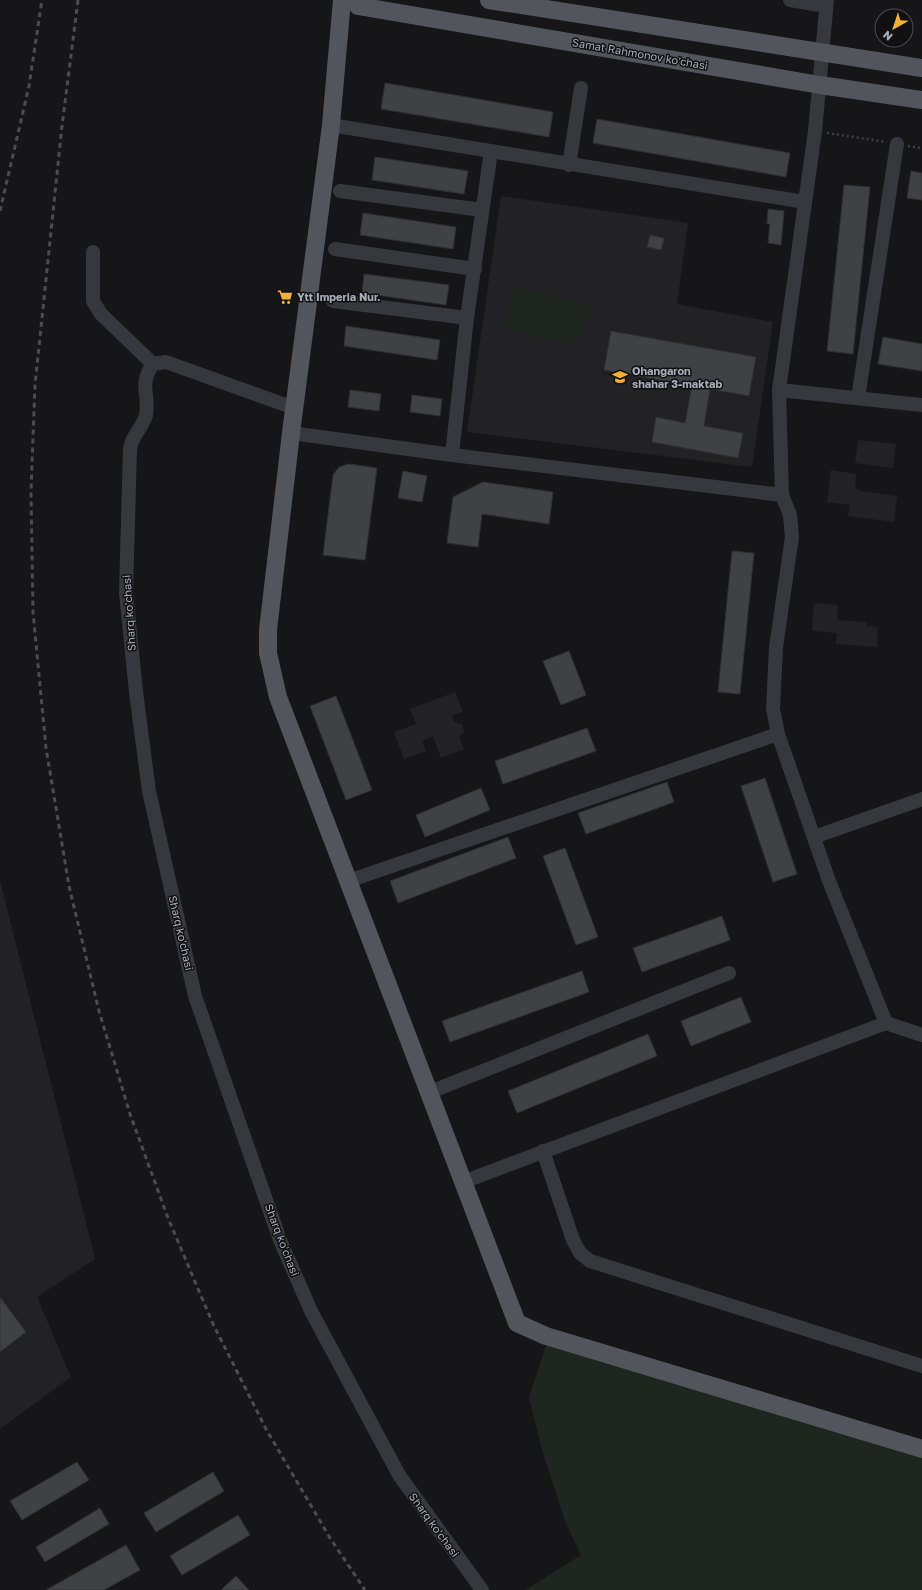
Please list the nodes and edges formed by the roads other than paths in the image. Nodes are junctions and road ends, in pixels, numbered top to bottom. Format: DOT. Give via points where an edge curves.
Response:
graph roads {
  1 [pos="489,0"];
  2 [pos="790,0"];
  3 [pos="350,1"];
  4 [pos="827,3"];
  5 [pos="822,52"];
  6 [pos="922,68"];
  7 [pos="820,85"];
  8 [pos="581,88"];
  9 [pos="922,100"];
  10 [pos="331,126"];
  11 [pos="897,144"];
  12 [pos="491,151"];
  13 [pos="569,165"];
  14 [pos="340,191"];
  15 [pos="805,202"];
  16 [pos="482,210"];
  17 [pos="335,249"];
  18 [pos="93,252"];
  19 [pos="474,269"];
  20 [pos="333,301"];
  21 [pos="467,318"];
  22 [pos="153,364"];
  23 [pos="780,390"];
  24 [pos="858,398"];
  25 [pos="922,405"];
  26 [pos="294,408"];
  27 [pos="290,433"];
  28 [pos="452,455"];
  29 [pos="782,495"];
  30 [pos="778,734"];
  31 [pos="922,799"];
  32 [pos="814,837"];
  33 [pos="348,881"];
  34 [pos="729,973"];
  35 [pos="886,1024"];
  36 [pos="922,1035"];
  37 [pos="430,1092"];
  38 [pos="543,1150"];
  39 [pos="463,1182"];
  40 [pos="922,1366"];
  41 [pos="922,1449"];
  42 [pos="482,1590"];
  1 -- 5 [label="main road"];
  2 -- 4 [label="street"];
  3 -- 7 [label="main road, Samat Rahmonov ko'chasi"];
  3 -- 10 [label="main road"];
  4 -- 5 [label="street"];
  5 -- 6 [label="main road"];
  5 -- 7 [label="street"];
  7 -- 9 [label="main road, Samat Rahmonov ko'chasi"];
  7 -- 15 [label="street"];
  8 -- 13 [label="street"];
  10 -- 12 [label="street"];
  10 -- 26 [label="main road"];
  11 -- 24 [label="street"];
  12 -- 13 [label="street"];
  12 -- 16 [label="street"];
  13 -- 15 [label="street"];
  14 -- 16 [label="street"];
  15 -- 23 [label="street"];
  16 -- 19 [label="street"];
  17 -- 19 [label="street"];
  18 -- 22 [label="street" via="93,301 101,314"];
  19 -- 21 [label="street"];
  20 -- 21 [label="street"];
  21 -- 28 [label="street"];
  22 -- 26 [label="street" via="166,362"];
  22 -- 42 [label="street, Sharq ko'chasi" via="145,384 146,414 130,449 126,593 149,790 196,996 280,1240 311,1311 399,1475"];
  23 -- 24 [label="street"];
  23 -- 29 [label="street"];
  24 -- 25 [label="street"];
  26 -- 27 [label="main road"];
  27 -- 28 [label="street"];
  27 -- 33 [label="main road" via="268,630 268,653 278,697"];
  28 -- 29 [label="street"];
  29 -- 30 [label="street" via="790,515 792,537 776,647 773,709"];
  30 -- 32 [label="street"];
  30 -- 33 [label="street"];
  31 -- 32 [label="street"];
  32 -- 35 [label="street"];
  33 -- 37 [label="main road"];
  34 -- 37 [label="street"];
  35 -- 36 [label="street"];
  35 -- 38 [label="street"];
  37 -- 39 [label="main road"];
  38 -- 39 [label="street"];
  38 -- 40 [label="street" via="573,1240 580,1253 590,1261"];
  39 -- 41 [label="main road" via="518,1323 546,1336"];
}
